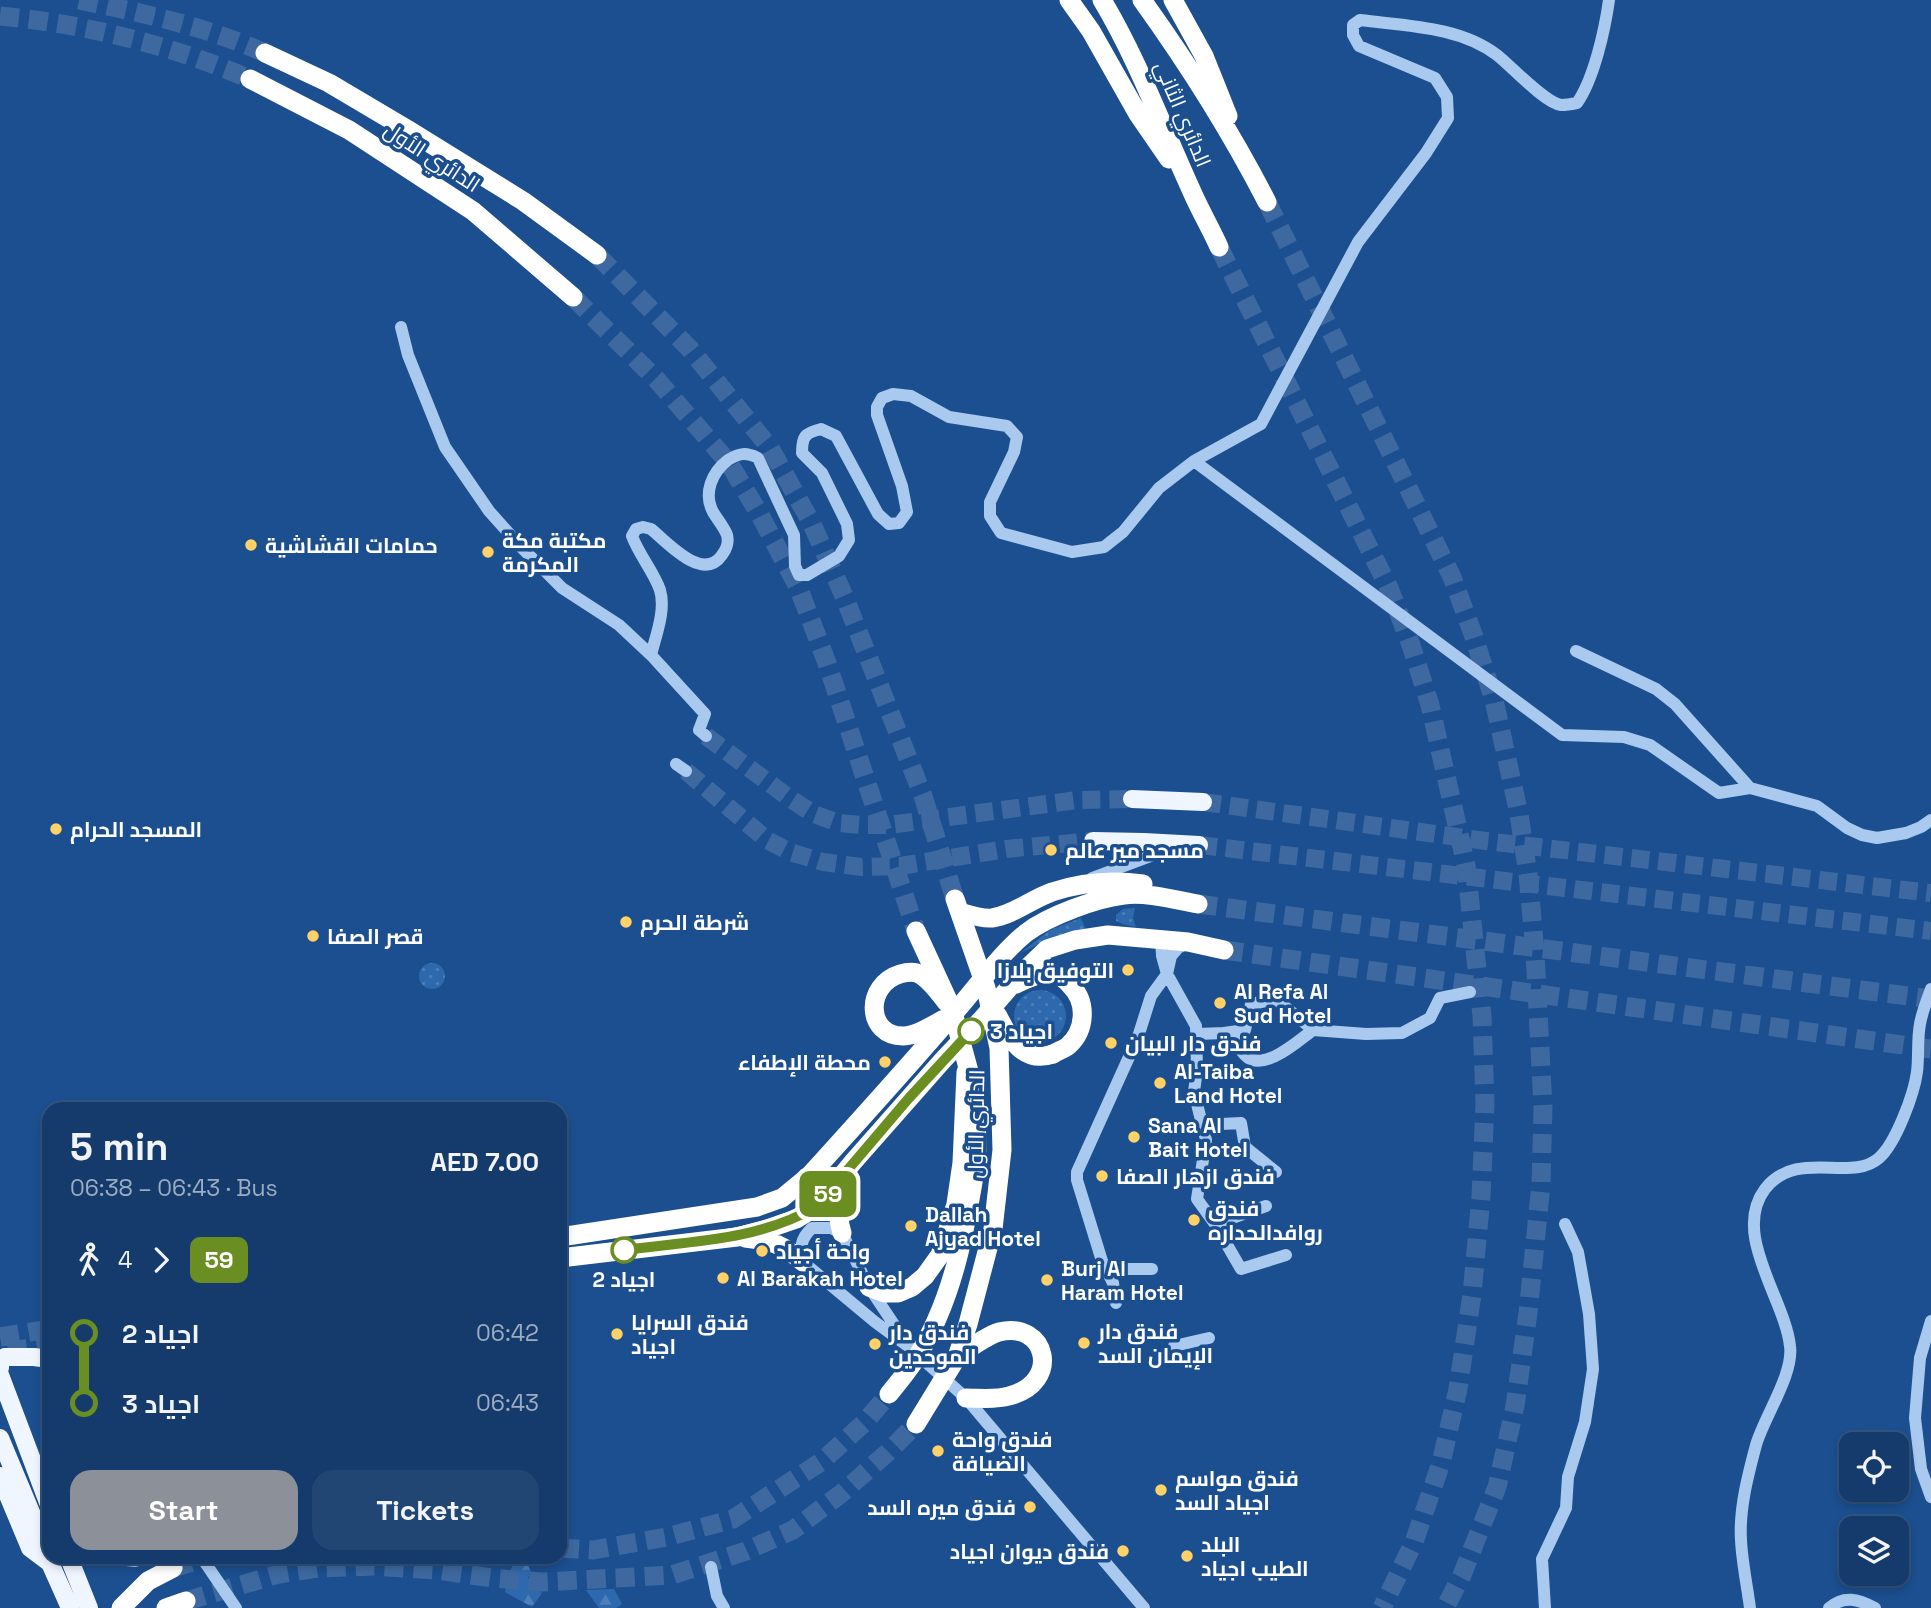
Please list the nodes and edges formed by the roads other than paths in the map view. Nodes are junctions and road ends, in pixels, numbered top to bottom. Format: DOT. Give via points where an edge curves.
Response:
graph roads {
  1 [pos="1069,0"];
  2 [pos="1102,0"];
  3 [pos="1142,0"];
  4 [pos="1173,0"];
  5 [pos="1609,0"];
  6 [pos="265,53"];
  7 [pos="250,79"];
  8 [pos="1248,165"];
  9 [pos="1193,194"];
  10 [pos="1267,202"];
  11 [pos="1219,247"];
  12 [pos="597,255"];
  13 [pos="573,297"];
  14 [pos="401,327"];
  15 [pos="1194,461"];
  16 [pos="1576,650"];
  17 [pos="651,654"];
  18 [pos="702,733"];
  19 [pos="1750,788"];
  20 [pos="1132,799"];
  21 [pos="1203,802"];
  22 [pos="1931,820"];
  23 [pos="1093,841"];
  24 [pos="1164,843"];
  25 [pos="1199,845"];
  26 [pos="1077,886"];
  27 [pos="916,931"];
  28 [pos="1161,939"];
  29 [pos="1188,943"];
  30 [pos="1224,950"];
  31 [pos="1167,974"];
  32 [pos="986,988"];
  33 [pos="1009,988"];
  34 [pos="1931,989"];
  35 [pos="1470,992"];
  36 [pos="954,1011"];
  37 [pos="1313,1030"];
  38 [pos="1224,1033"];
  39 [pos="1198,1034"];
  40 [pos="971,1093"];
  41 [pos="1202,1125"];
  42 [pos="836,1146"];
  43 [pos="853,1163"];
  44 [pos="1276,1171"];
  45 [pos="839,1181"];
  46 [pos="1266,1206"];
  47 [pos="1215,1224"];
  48 [pos="1565,1224"];
  49 [pos="842,1233"];
  50 [pos="567,1236"];
  51 [pos="737,1237"];
  52 [pos="1286,1255"];
  53 [pos="567,1257"];
  54 [pos="803,1262"];
  55 [pos="1105,1266"];
  56 [pos="1152,1269"];
  57 [pos="869,1287"];
  58 [pos="1116,1303"];
  59 [pos="1931,1321"];
  60 [pos="1209,1338"];
  61 [pos="1174,1346"];
  62 [pos="909,1347"];
  63 [pos="957,1357"];
  64 [pos="42,1358"];
  65 [pos="0,1368"];
  66 [pos="0,1375"];
  67 [pos="889,1394"];
  68 [pos="966,1398"];
  69 [pos="916,1424"];
  70 [pos="0,1438"];
  71 [pos="0,1475"];
  72 [pos="42,1486"];
  73 [pos="1931,1497"];
  74 [pos="42,1539"];
  75 [pos="42,1557"];
  76 [pos="50,1564"];
  77 [pos="71,1564"];
  78 [pos="206,1564"];
  79 [pos="173,1567"];
  80 [pos="711,1567"];
  81 [pos="186,1601"];
  82 [pos="70,1608"];
  83 [pos="89,1608"];
  84 [pos="121,1608"];
  85 [pos="166,1608"];
  86 [pos="236,1608"];
  87 [pos="724,1608"];
  88 [pos="1144,1608"];
  89 [pos="1545,1608"];
  90 [pos="1750,1608"];
  91 [pos="1829,1608"];
  92 [pos="1875,1608"];
  1 -- 9 [label="highway"];
  2 -- 9 [label="highway, الدائري الثاني" via="1138,67"];
  3 -- 8 [label="highway, الدائري الثاني"];
  4 -- 8 [label="highway" via="1204,55"];
  5 -- 15 [label="street" via="1586,91 1577,103 1559,105 1471,40 1441,31 1360,20 1353,24 1359,46 1435,78 1447,97 1448,118 1358,242 1261,424"];
  6 -- 12 [label="highway, الدائري الأول" via="329,83 410,131 523,201"];
  7 -- 13 [label="highway, الدائري الأول" via="349,130 473,211"];
  8 -- 10 [label="highway, الدائري الثاني"];
  9 -- 11 [label="highway, الدائري الثاني"];
  14 -- 17 [label="street" via="444,447 489,511 562,588 619,625"];
  15 -- 17 [label="street" via="1159,488 1123,532 1104,547 1072,552 1001,533 990,516 990,502 1017,437 1007,426 949,417 911,396 892,394 882,398 877,415 907,512 900,523 889,524 878,514 836,436 821,429 808,432 802,453 822,473 847,523 849,540 839,556 807,575 799,575 794,535 758,458 747,453 720,466 710,484 711,509 727,537 726,550 718,561 692,563 652,529 636,528 632,536 636,548 661,601"];
  15 -- 19 [label="street" via="1562,735 1624,737 1650,744 1719,793"];
  16 -- 19 [label="street" via="1656,689 1675,704"];
  17 -- 18 [label="street" via="705,714"];
  19 -- 22 [label="street" via="1816,806 1847,828 1877,838"];
  20 -- 21 [label="main road"];
  23 -- 24 [label="main road"];
  24 -- 25 [label="main road"];
  24 -- 26 [label="street" via="1159,853"];
  26 -- 32 [label="highway, الدائري الأول, bridge" via="992,918 958,906"];
  26 -- 36 [label="highway" via="1133,883 1179,890 1198,904 1127,894 1042,922 1003,956"];
  27 -- 36 [label="highway, الدائري الأول, bridge"];
  28 -- 29 [label="highway"];
  28 -- 31 [label="street"];
  28 -- 33 [label="highway" via="1108,935 1075,940 1047,950"];
  29 -- 30 [label="highway"];
  29 -- 31 [label="street" via="1171,956"];
  31 -- 39 [label="street"];
  31 -- 55 [label="street" via="1151,996 1138,1037 1077,1172"];
  32 -- 33 [label="highway, bridge" via="1015,1046 1046,1056 1069,1045 1083,1019 1082,1002 1066,981 1054,974 1035,975"];
  32 -- 63 [label="highway, الدائري الأول, bridge" via="999,1048 1002,1150 993,1229"];
  33 -- 43 [label="highway"];
  34 -- 90 [label="street" via="1920,1025 1913,1093 1878,1159 1863,1166 1796,1168 1765,1190 1756,1209 1759,1257 1791,1348 1756,1444 1746,1488 1740,1539"];
  35 -- 37 [label="street" via="1440,998 1430,1018 1402,1033"];
  36 -- 36 [label="highway, bridge" via="915,972 889,978 875,996 876,1019 893,1035 906,1036"];
  36 -- 40 [label="highway, الدائري الأول, bridge"];
  36 -- 42 [label="highway"];
  37 -- 38 [label="street" via="1287,1050 1254,1060 1245,1056 1234,1036"];
  37 -- 38 [label="street" via="1276,999 1269,999 1251,1004 1245,1030"];
  38 -- 39 [label="street"];
  39 -- 41 [label="street" via="1194,1092"];
  40 -- 57 [label="highway" via="956,1204 940,1255 912,1287 898,1293"];
  40 -- 67 [label="highway, الدائري الأول, bridge" via="977,1158 957,1262 916,1359"];
  41 -- 44 [label="street" via="1241,1123 1245,1147"];
  41 -- 47 [label="street" via="1206,1140 1197,1199"];
  42 -- 43 [label="highway"];
  42 -- 50 [label="highway" via="782,1198 757,1207"];
  43 -- 45 [label="highway"];
  45 -- 49 [label="highway" via="837,1215"];
  45 -- 51 [label="highway" via="816,1207 796,1219"];
  46 -- 47 [label="street"];
  47 -- 52 [label="street" via="1241,1269"];
  48 -- 89 [label="street" via="1578,1252 1594,1369 1585,1422 1568,1477 1566,1508 1542,1559"];
  49 -- 54 [label="street" via="812,1228 800,1248"];
  49 -- 57 [label="street"];
  51 -- 53 [label="highway"];
  51 -- 54 [label="highway" via="770,1241"];
  54 -- 62 [label="street"];
  55 -- 56 [label="street"];
  55 -- 58 [label="street" via="1114,1283"];
  57 -- 62 [label="street"];
  59 -- 73 [label="street" via="1920,1358 1915,1418 1921,1469"];
  60 -- 61 [label="street"];
  62 -- 68 [label="street"];
  63 -- 68 [label="highway" via="999,1332 1021,1332 1039,1347 1043,1366 1035,1382 1008,1397"];
  63 -- 69 [label="highway, الدائري الأول, bridge"];
  64 -- 65 [label="main road" via="5,1357"];
  66 -- 72 [label="main road"];
  68 -- 88 [label="street"];
  70 -- 74 [label="main road"];
  71 -- 75 [label="main road" via="30,1548"];
  76 -- 82 [label="main road"];
  77 -- 83 [label="main road"];
  78 -- 86 [label="street"];
  79 -- 84 [label="highway" via="148,1581"];
  80 -- 87 [label="street"];
  81 -- 85 [label="highway"];
  91 -- 92 [label="street" via="1836,1601 1850,1599"];
}
